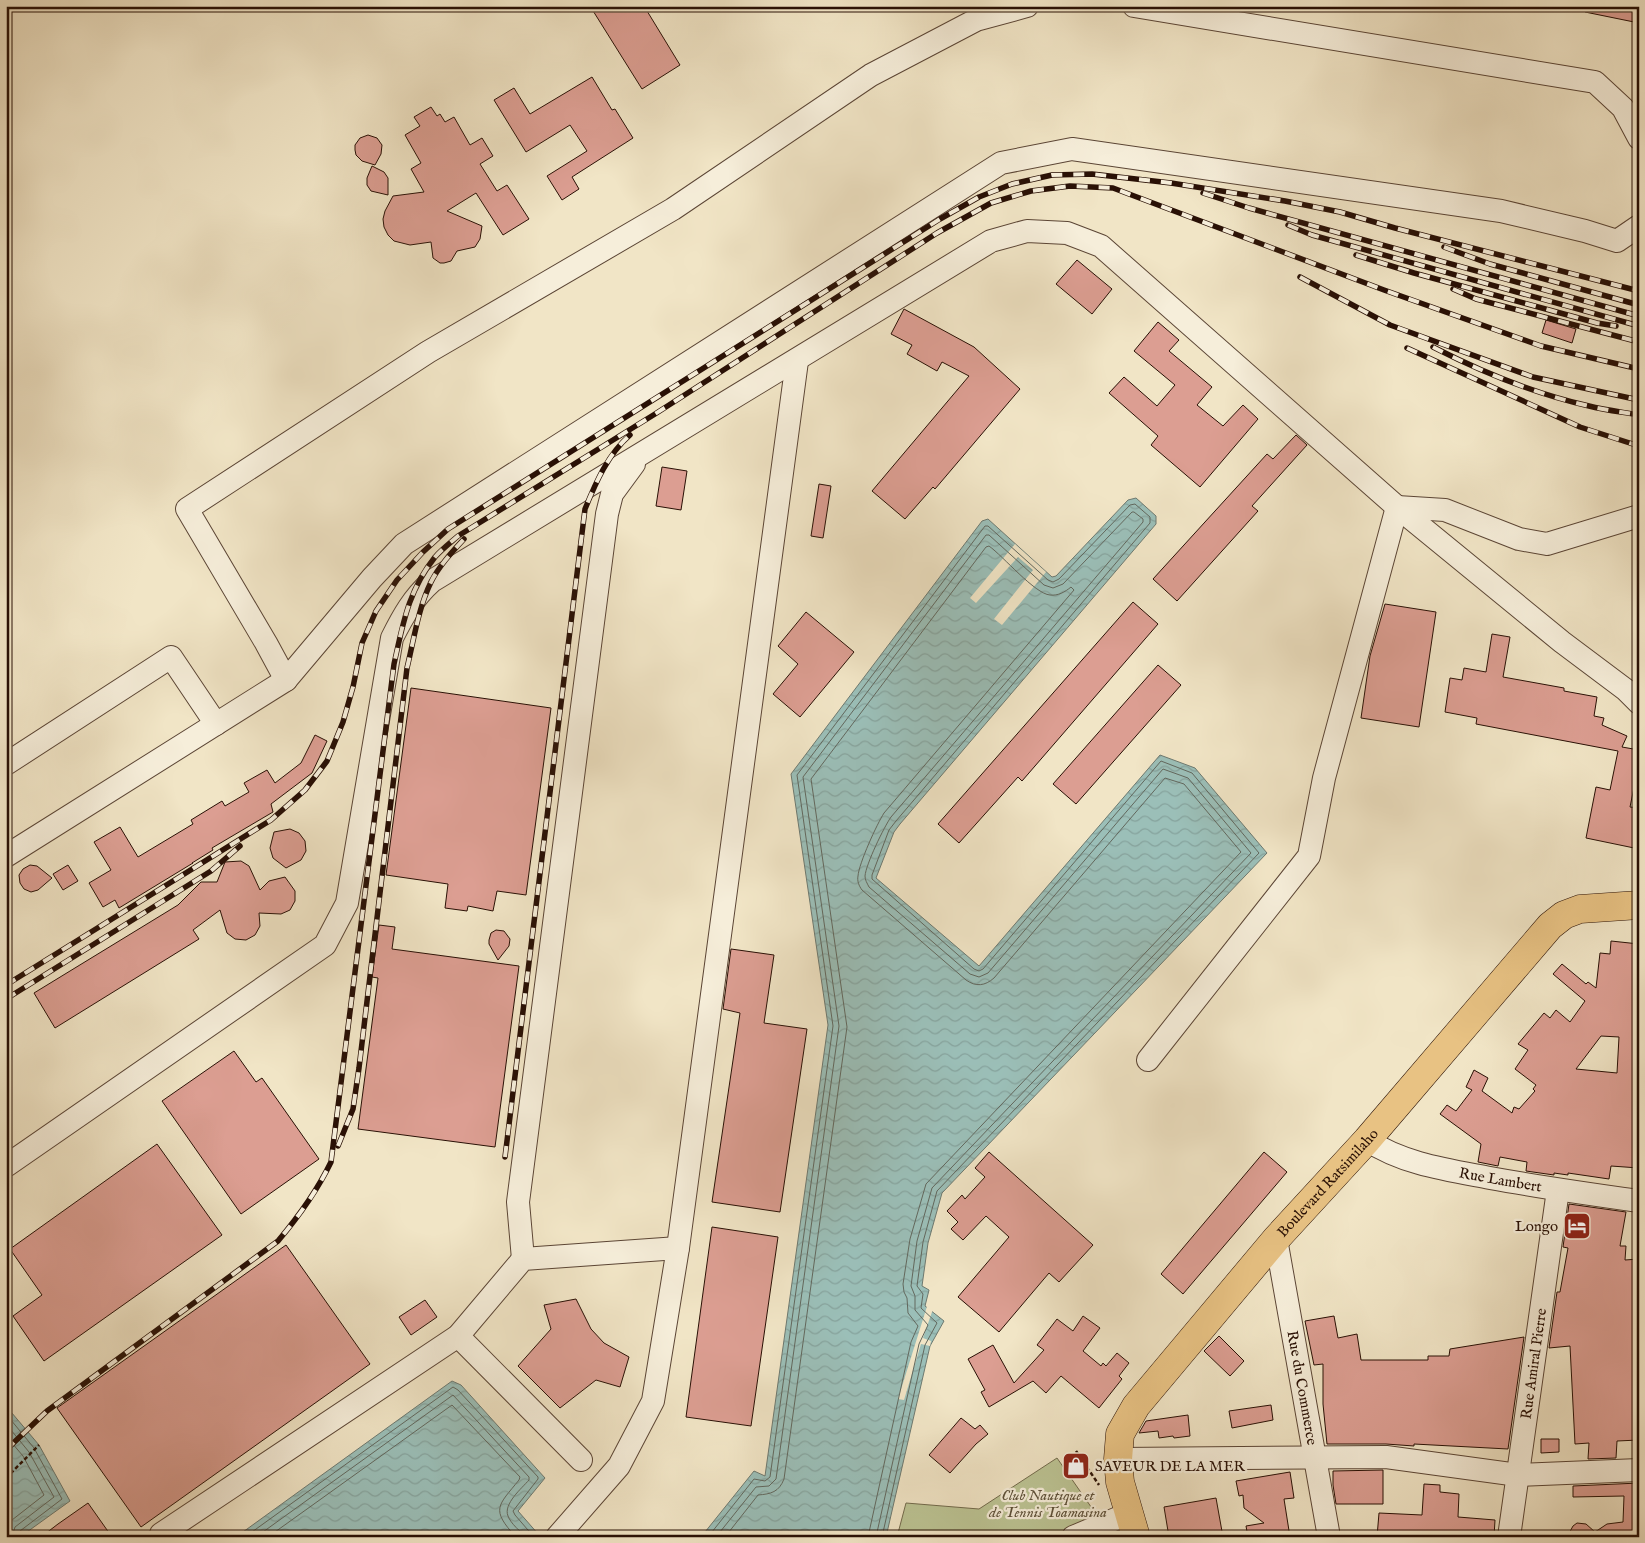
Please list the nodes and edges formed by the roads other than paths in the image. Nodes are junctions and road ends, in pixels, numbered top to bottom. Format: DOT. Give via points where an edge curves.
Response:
graph roads {
  1 [pos="1028,6"];
  2 [pos="1134,6"];
  3 [pos="1639,138"];
  4 [pos="1639,226"];
  5 [pos="797,361"];
  6 [pos="638,457"];
  7 [pos="1397,507"];
  8 [pos="1639,516"];
  9 [pos="286,680"];
  10 [pos="1639,703"];
  11 [pos="216,724"];
  12 [pos="6,764"];
  13 [pos="6,856"];
  14 [pos="1639,905"];
  15 [pos="1148,1060"];
  16 [pos="1366,1140"];
  17 [pos="6,1166"];
  18 [pos="1558,1190"];
  19 [pos="1639,1200"];
  20 [pos="1276,1239"];
  21 [pos="678,1248"];
  22 [pos="523,1259"];
  23 [pos="458,1336"];
  24 [pos="1315,1458"];
  25 [pos="1118,1459"];
  26 [pos="581,1460"];
  27 [pos="1639,1470"];
  28 [pos="1518,1475"];
  29 [pos="1133,1525"];
  30 [pos="161,1534"];
  31 [pos="557,1537"];
  32 [pos="1073,1537"];
  33 [pos="1329,1537"];
  34 [pos="1509,1537"];
  1 -- 9 [label="street" via="976,20 871,76 673,209 428,352 187,509"];
  2 -- 3 [label="street" via="1595,82 1623,108"];
  4 -- 9 [label="street" via="1617,241 1501,211 1072,149 1001,163 404,544"];
  5 -- 6 [label="street"];
  5 -- 7 [label="street" via="991,241 1026,231 1068,233 1102,246"];
  5 -- 21 [label="street"];
  6 -- 17 [label="street" via="432,581 405,611 392,638 347,904 325,946"];
  6 -- 22 [label="street" via="612,494 607,514 518,1202"];
  7 -- 8 [label="street" via="1445,510 1519,539 1547,544"];
  7 -- 10 [label="street"];
  7 -- 15 [label="street" via="1324,778 1309,856"];
  9 -- 11 [label="street"];
  11 -- 12 [label="street" via="171,657"];
  11 -- 13 [label="street"];
  14 -- 16 [label="main road, Boulevard Ratsimilaho" via="1580,910 1564,915 1550,926"];
  16 -- 18 [label="street, Rue Lambert" via="1384,1151 1435,1168"];
  16 -- 20 [label="main road, Boulevard Ratsimilaho"];
  18 -- 19 [label="street, Rue Lambert"];
  18 -- 28 [label="street, Rue Amiral Pierre"];
  20 -- 24 [label="street, Rue du Commerce"];
  20 -- 25 [label="main road, Boulevard Ratsimilaho" via="1136,1406 1120,1434"];
  21 -- 22 [label="street"];
  21 -- 31 [label="street" via="653,1401 619,1466"];
  22 -- 23 [label="street"];
  23 -- 26 [label="street"];
  23 -- 30 [label="street"];
  24 -- 25 [label="street"];
  24 -- 28 [label="street" via="1386,1457"];
  24 -- 33 [label="street, Rue du Commerce"];
  25 -- 29 [label="main road, Boulevard Ratsimilaho" via="1120,1482"];
  27 -- 28 [label="street"];
  28 -- 34 [label="street, Rue Amiral Pierre"];
  29 -- 32 [label="street"];
}
